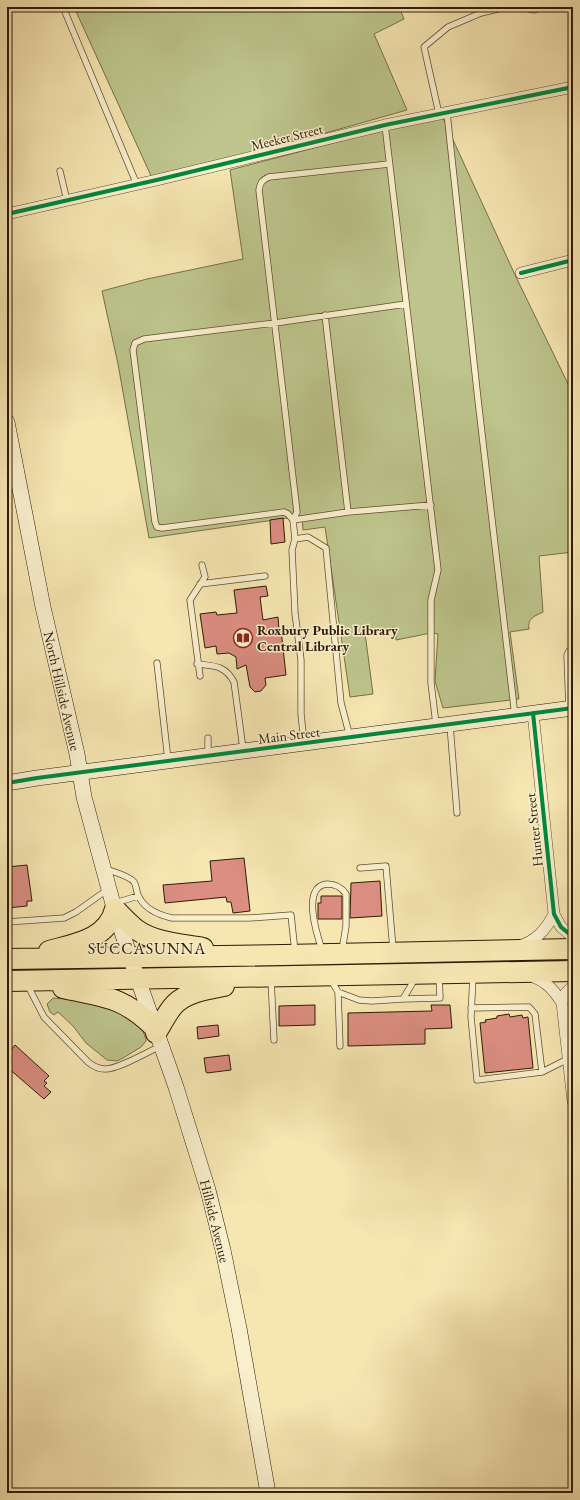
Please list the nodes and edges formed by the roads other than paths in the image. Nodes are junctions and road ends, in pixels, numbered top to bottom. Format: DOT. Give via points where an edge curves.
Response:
graph roads {
  1 [pos="64,7"];
  2 [pos="506,7"];
  3 [pos="521,7"];
  4 [pos="542,7"];
  5 [pos="573,87"];
  6 [pos="443,113"];
  7 [pos="385,125"];
  8 [pos="389,164"];
  9 [pos="60,171"];
  10 [pos="137,185"];
  11 [pos="67,201"];
  12 [pos="7,214"];
  13 [pos="573,260"];
  14 [pos="522,273"];
  15 [pos="406,304"];
  16 [pos="325,315"];
  17 [pos="275,323"];
  18 [pos="7,422"];
  19 [pos="431,505"];
  20 [pos="348,512"];
  21 [pos="293,520"];
  22 [pos="294,539"];
  23 [pos="202,565"];
  24 [pos="265,576"];
  25 [pos="200,584"];
  26 [pos="573,650"];
  27 [pos="157,663"];
  28 [pos="198,664"];
  29 [pos="200,676"];
  30 [pos="571,709"];
  31 [pos="533,713"];
  32 [pos="516,716"];
  33 [pos="443,725"];
  34 [pos="208,738"];
  35 [pos="350,738"];
  36 [pos="304,744"];
  37 [pos="243,752"];
  38 [pos="208,756"];
  39 [pos="168,762"];
  40 [pos="80,772"];
  41 [pos="7,784"];
  42 [pos="457,813"];
  43 [pos="104,868"];
  44 [pos="360,868"];
  45 [pos="109,888"];
  46 [pos="138,896"];
  47 [pos="114,906"];
  48 [pos="554,914"];
  49 [pos="7,922"];
  50 [pos="573,937"];
  51 [pos="573,949"];
  52 [pos="506,950"];
  53 [pos="393,953"];
  54 [pos="333,954"];
  55 [pos="295,955"];
  56 [pos="246,956"];
  57 [pos="130,957"];
  58 [pos="14,959"];
  59 [pos="573,971"];
  60 [pos="522,972"];
  61 [pos="473,973"];
  62 [pos="417,974"];
  63 [pos="438,974"];
  64 [pos="269,977"];
  65 [pos="137,978"];
  66 [pos="24,981"];
  67 [pos="334,984"];
  68 [pos="573,986"];
  69 [pos="403,999"];
  70 [pos="562,1003"];
  71 [pos="471,1008"];
  72 [pos="157,1035"];
  73 [pos="274,1040"];
  74 [pos="340,1046"];
  75 [pos="568,1060"];
  76 [pos="542,1072"];
  77 [pos="573,1101"];
  78 [pos="268,1493"];
  1 -- 10 [label="lane"];
  2 -- 6 [label="lane" via="481,13 448,27 424,47"];
  3 -- 4 [label="lane" via="534,10"];
  5 -- 6 [label="street, Meeker Street"];
  6 -- 7 [label="street, Meeker Street"];
  6 -- 32 [label="lane"];
  7 -- 8 [label="lane"];
  7 -- 10 [label="street, Meeker Street"];
  8 -- 15 [label="lane"];
  8 -- 17 [label="lane" via="269,177 261,182 259,190"];
  9 -- 11 [label="lane"];
  10 -- 11 [label="street, Meeker Street"];
  11 -- 12 [label="street, Meeker Street"];
  13 -- 14 [label="street"];
  15 -- 16 [label="lane"];
  15 -- 19 [label="lane"];
  16 -- 17 [label="lane"];
  16 -- 20 [label="lane"];
  17 -- 21 [label="lane" via="297,512"];
  17 -- 21 [label="lane" via="144,338 136,343 133,350 157,527 284,512"];
  18 -- 40 [label="main road, North Hillside Avenue" via="43,607"];
  19 -- 20 [label="lane"];
  19 -- 33 [label="lane" via="438,570 431,606 431,683"];
  20 -- 21 [label="lane"];
  21 -- 22 [label="lane"];
  22 -- 35 [label="lane" via="308,538 326,548 340,703"];
  22 -- 36 [label="lane" via="292,550 301,660"];
  23 -- 25 [label="lane" via="204,577"];
  24 -- 25 [label="lane"];
  25 -- 28 [label="lane" via="190,600"];
  26 -- 30 [label="lane" via="567,655"];
  27 -- 39 [label="lane"];
  28 -- 29 [label="lane"];
  28 -- 37 [label="lane" via="220,666 230,674 234,682"];
  30 -- 31 [label="main road, Main Street"];
  31 -- 32 [label="main road, Main Street"];
  31 -- 48 [label="street, Hunter Street"];
  32 -- 33 [label="main road, Main Street"];
  33 -- 35 [label="main road, Main Street"];
  33 -- 42 [label="lane"];
  34 -- 38 [label="lane"];
  35 -- 36 [label="main road, Main Street"];
  36 -- 37 [label="main road, Main Street"];
  37 -- 38 [label="main road, Main Street"];
  38 -- 39 [label="main road, Main Street"];
  39 -- 40 [label="main road, Main Street"];
  40 -- 41 [label="main road, Main Street"];
  40 -- 43 [label="main road, North Hillside Avenue" via="84,797"];
  43 -- 45 [label="main road, North Hillside Avenue"];
  43 -- 46 [label="lane" via="129,877 135,882"];
  44 -- 53 [label="lane" via="386,866"];
  45 -- 47 [label="main road, North Hillside Avenue"];
  45 -- 49 [label="lane" via="64,918"];
  46 -- 47 [label="lane"];
  46 -- 55 [label="lane" via="153,911 172,918 291,915"];
  47 -- 56 [label="highway" via="139,930 155,938"];
  47 -- 57 [label="main road, North Hillside Avenue"];
  47 -- 58 [label="highway" via="108,923 91,939"];
  48 -- 50 [label="street, Hunter Street" via="561,927"];
  48 -- 52 [label="street" via="543,932 522,945"];
  51 -- 52 [label="highway"];
  52 -- 53 [label="highway"];
  53 -- 54 [label="highway"];
  54 -- 54 [label="lane" via="315,926 314,892 318,887 328,884 341,888 346,894 346,926"];
  54 -- 55 [label="highway"];
  55 -- 56 [label="highway"];
  56 -- 57 [label="highway"];
  57 -- 58 [label="highway"];
  57 -- 65 [label="main road, Hillside Avenue"];
  59 -- 60 [label="highway"];
  60 -- 61 [label="highway"];
  60 -- 70 [label="street" via="546,983"];
  61 -- 63 [label="highway"];
  61 -- 71 [label="lane"];
  62 -- 63 [label="highway"];
  62 -- 67 [label="highway"];
  62 -- 69 [label="lane"];
  63 -- 69 [label="lane" via="440,998"];
  64 -- 65 [label="highway"];
  64 -- 67 [label="highway"];
  64 -- 72 [label="highway" via="208,989 185,997 174,1005"];
  64 -- 73 [label="lane"];
  65 -- 66 [label="highway"];
  65 -- 72 [label="main road, Hillside Avenue"];
  66 -- 72 [label="highway" via="117,1000 135,1010"];
  66 -- 72 [label="lane" via="44,1017 88,1062 100,1069 112,1068"];
  67 -- 69 [label="lane" via="359,1000"];
  67 -- 74 [label="lane"];
  68 -- 70 [label="street"];
  70 -- 75 [label="street"];
  71 -- 76 [label="lane" via="529,1007 535,1014"];
  71 -- 76 [label="lane" via="476,1080"];
  72 -- 78 [label="main road, Hillside Avenue" via="204,1178 223,1250 240,1328"];
  75 -- 76 [label="lane"];
  75 -- 77 [label="street"];
}
